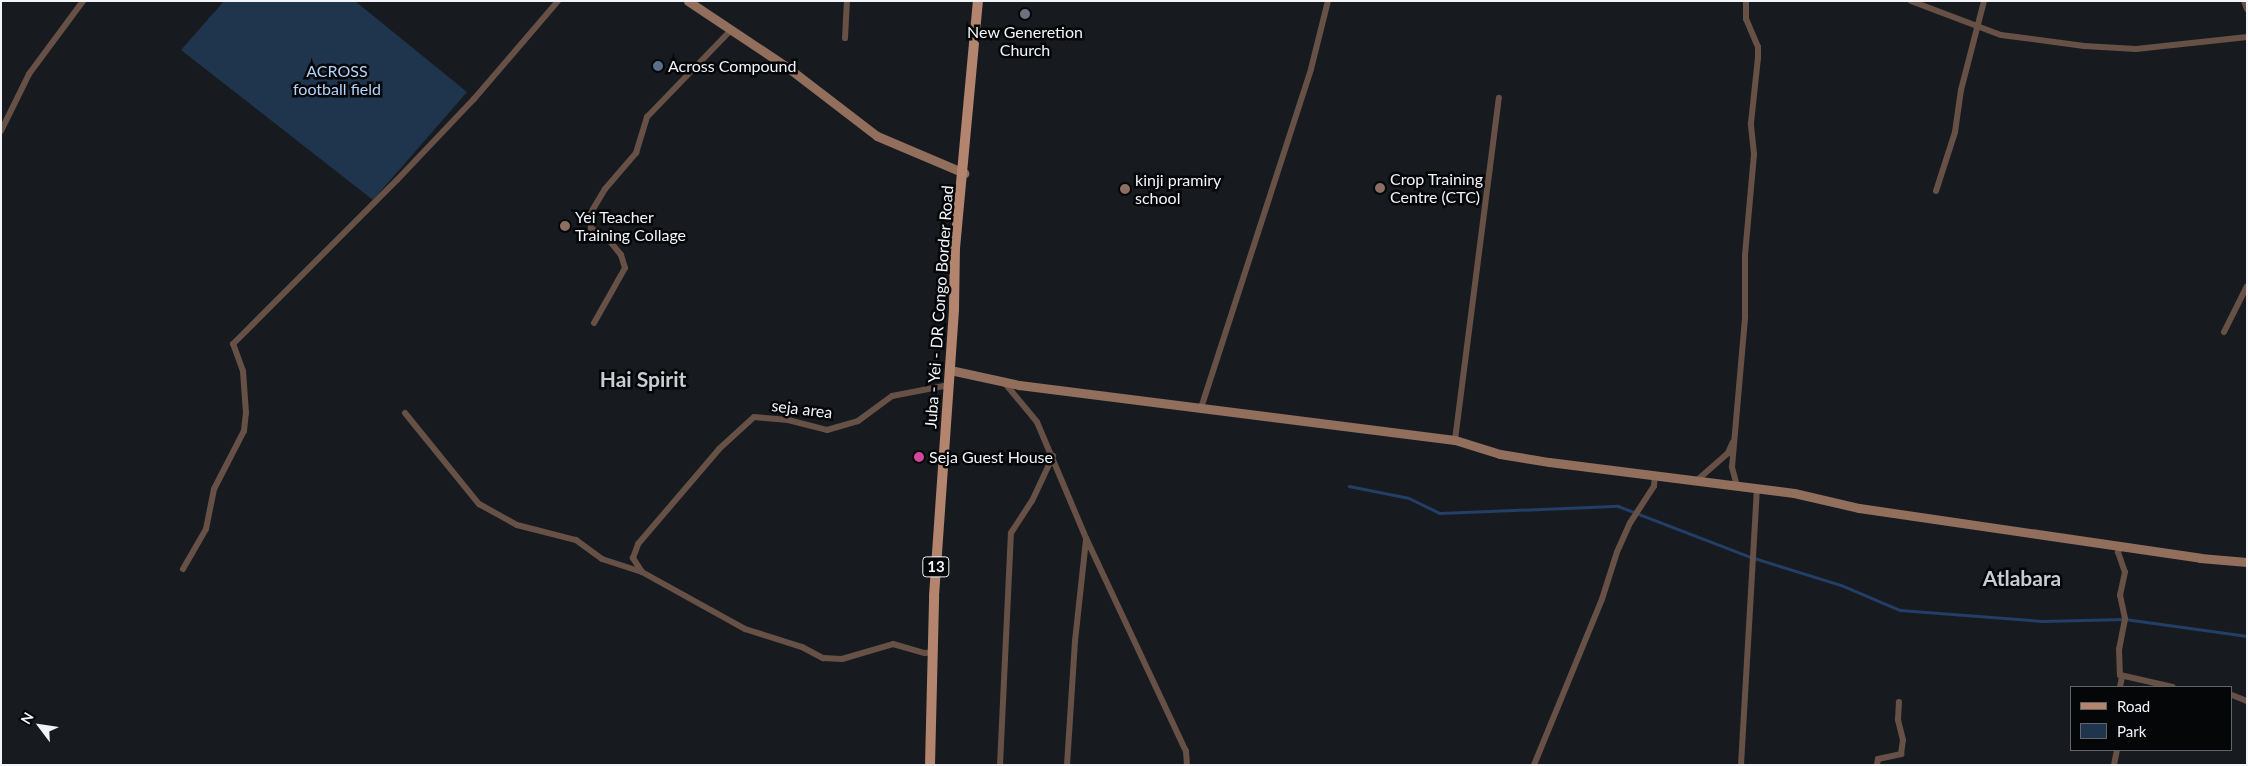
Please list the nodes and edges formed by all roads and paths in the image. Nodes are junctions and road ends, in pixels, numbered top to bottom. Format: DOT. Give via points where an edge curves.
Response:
graph roads {
  1 [pos="84,1"];
  2 [pos="558,1"];
  3 [pos="688,1"];
  4 [pos="847,1"];
  5 [pos="978,1"];
  6 [pos="1328,1"];
  7 [pos="1746,1"];
  8 [pos="1911,1"];
  9 [pos="1984,1"];
  10 [pos="2244,1"];
  11 [pos="2247,9"];
  12 [pos="1975,27"];
  13 [pos="732,29"];
  14 [pos="845,38"];
  15 [pos="2247,38"];
  16 [pos="1499,98"];
  17 [pos="1,131"];
  18 [pos="964,172"];
  19 [pos="1936,191"];
  20 [pos="2247,286"];
  21 [pos="594,322"];
  22 [pos="2224,332"];
  23 [pos="950,370"];
  24 [pos="1003,381"];
  25 [pos="948,385"];
  26 [pos="1201,408"];
  27 [pos="405,413"];
  28 [pos="1735,439"];
  29 [pos="1456,440"];
  30 [pos="1053,456"];
  31 [pos="1655,475"];
  32 [pos="1695,482"];
  33 [pos="1737,486"];
  34 [pos="1757,490"];
  35 [pos="1086,538"];
  36 [pos="2121,546"];
  37 [pos="2247,562"];
  38 [pos="183,569"];
  39 [pos="642,572"];
  40 [pos="933,652"];
  41 [pos="2122,678"];
  42 [pos="2120,686"];
  43 [pos="2167,686"];
  44 [pos="2233,695"];
  45 [pos="2247,701"];
  46 [pos="1899,702"];
  47 [pos="2117,751"];
  48 [pos="930,765"];
  49 [pos="1000,765"];
  50 [pos="1067,765"];
  51 [pos="1187,765"];
  52 [pos="1534,765"];
  53 [pos="1741,765"];
  54 [pos="1876,765"];
  55 [pos="2114,765"];
  1 -- 17 [label="street" via="29,74"];
  2 -- 38 [label="street" via="474,99 403,174 233,344 243,371 244,431 229,466 214,489 206,529"];
  3 -- 13 [label="street"];
  4 -- 14 [label="street"];
  5 -- 18 [label="main road, Juba - Yei - DR Congo Border Road / 13"];
  6 -- 26 [label="street" via="1306,86"];
  7 -- 28 [label="street" via="1746,19 1758,47 1758,58 1751,124 1754,158"];
  8 -- 12 [label="street"];
  9 -- 12 [label="street"];
  10 -- 11 [label="street"];
  12 -- 15 [label="street" via="2001,35 2127,49"];
  12 -- 19 [label="street" via="1955,132"];
  13 -- 18 [label="street" via="877,136"];
  13 -- 21 [label="street" via="648,117 636,153 605,189 590,214 591,228 607,238 621,255 625,268"];
  16 -- 29 [label="street"];
  18 -- 23 [label="main road, Juba - Yei - DR Congo Border Road / 13" via="955,248"];
  20 -- 22 [label="street"];
  23 -- 24 [label="street"];
  23 -- 25 [label="main road, Juba - Yei - DR Congo Border Road / 13"];
  24 -- 26 [label="street"];
  24 -- 30 [label="street" via="1037,422"];
  25 -- 39 [label="street, seja area" via="892,396 858,421 827,430 788,420 754,417 719,449 638,544 633,558"];
  25 -- 40 [label="main road, Juba - Yei - DR Congo Border Road / 13"];
  26 -- 29 [label="street"];
  27 -- 39 [label="street" via="479,504 517,525 576,540 602,559"];
  28 -- 32 [label="street" via="1728,452"];
  28 -- 33 [label="street" via="1732,467"];
  29 -- 31 [label="street" via="1500,454"];
  30 -- 35 [label="street"];
  30 -- 49 [label="street" via="1032,501 1011,533"];
  31 -- 32 [label="street"];
  31 -- 52 [label="street" via="1654,486 1630,523 1617,552 1602,599"];
  32 -- 33 [label="street"];
  33 -- 34 [label="street"];
  34 -- 36 [label="street"];
  34 -- 53 [label="street"];
  35 -- 50 [label="street"];
  35 -- 51 [label="street" via="1186,751"];
  36 -- 37 [label="street"];
  36 -- 41 [label="street" via="2118,552 2125,572 2120,595 2125,619 2119,649"];
  39 -- 40 [label="street" via="745,629 802,647 823,658 842,659 893,644 925,653"];
  40 -- 48 [label="main road, Juba - Yei - DR Congo Border Road / 13"];
  41 -- 42 [label="street"];
  41 -- 43 [label="street"];
  44 -- 45 [label="street"];
  46 -- 54 [label="street" via="1898,720 1903,740 1901,754 1878,760"];
  47 -- 55 [label="street"];
}
